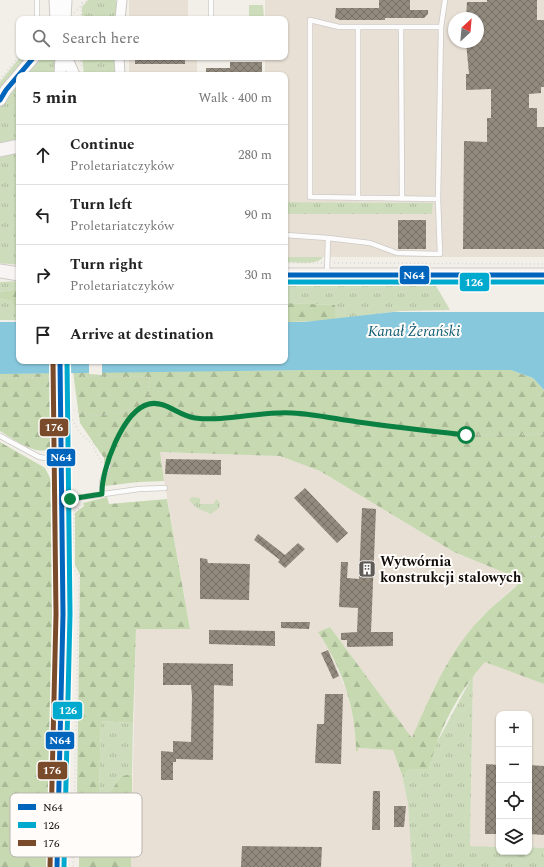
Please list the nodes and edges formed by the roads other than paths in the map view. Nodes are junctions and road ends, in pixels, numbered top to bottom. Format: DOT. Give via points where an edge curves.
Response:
graph roads {
  1 [pos="37,0"];
  2 [pos="55,0"];
  3 [pos="66,0"];
  4 [pos="122,0"];
  5 [pos="211,0"];
  6 [pos="445,0"];
  7 [pos="37,16"];
  8 [pos="56,16"];
  9 [pos="68,16"];
  10 [pos="120,16"];
  11 [pos="211,16"];
  12 [pos="358,27"];
  13 [pos="401,27"];
  14 [pos="441,27"];
  15 [pos="31,60"];
  16 [pos="62,60"];
  17 [pos="64,60"];
  18 [pos="119,60"];
  19 [pos="21,72"];
  20 [pos="60,72"];
  21 [pos="77,72"];
  22 [pos="120,72"];
  23 [pos="16,78"];
  24 [pos="0,100"];
  25 [pos="16,146"];
  26 [pos="0,150"];
  27 [pos="358,198"];
  28 [pos="402,199"];
  29 [pos="438,199"];
  30 [pos="288,235"];
  31 [pos="328,238"];
  32 [pos="327,269"];
  33 [pos="0,271"];
  34 [pos="16,274"];
  35 [pos="288,275"];
  36 [pos="544,275"];
  37 [pos="16,277"];
  38 [pos="0,279"];
  39 [pos="60,364"];
  40 [pos="0,436"];
  41 [pos="61,460"];
  42 [pos="108,465"];
  43 [pos="165,488"];
  44 [pos="102,494"];
  45 [pos="62,500"];
  46 [pos="58,793"];
  47 [pos="57,857"];
  48 [pos="57,867"];
  1 -- 7 [label="lane"];
  2 -- 8 [label="street"];
  3 -- 9 [label="street"];
  4 -- 10 [label="street"];
  5 -- 11 [label="lane"];
  6 -- 14 [label="lane"];
  12 -- 13 [label="lane"];
  12 -- 27 [label="lane"];
  12 -- 27 [label="lane" via="339,27 310,20 310,197"];
  13 -- 14 [label="lane"];
  13 -- 28 [label="lane"];
  14 -- 29 [label="lane"];
  15 -- 19 [label="street"];
  16 -- 20 [label="street"];
  17 -- 21 [label="street"];
  18 -- 22 [label="street"];
  23 -- 24 [label="street"];
  25 -- 26 [label="main road"];
  27 -- 28 [label="lane"];
  28 -- 29 [label="lane"];
  29 -- 31 [label="lane" via="440,254 397,253 370,243"];
  30 -- 31 [label="lane"];
  31 -- 32 [label="lane"];
  32 -- 35 [label="main road"];
  32 -- 36 [label="main road"];
  33 -- 34 [label="main road"];
  37 -- 38 [label="main road"];
  39 -- 41 [label="main road, bridge" via="66,408"];
  40 -- 41 [label="lane" via="38,457"];
  41 -- 45 [label="main road"];
  42 -- 44 [label="lane" via="102,482"];
  43 -- 44 [label="lane"];
  44 -- 45 [label="lane"];
  45 -- 46 [label="main road"];
  47 -- 48 [label="main road"];
}
